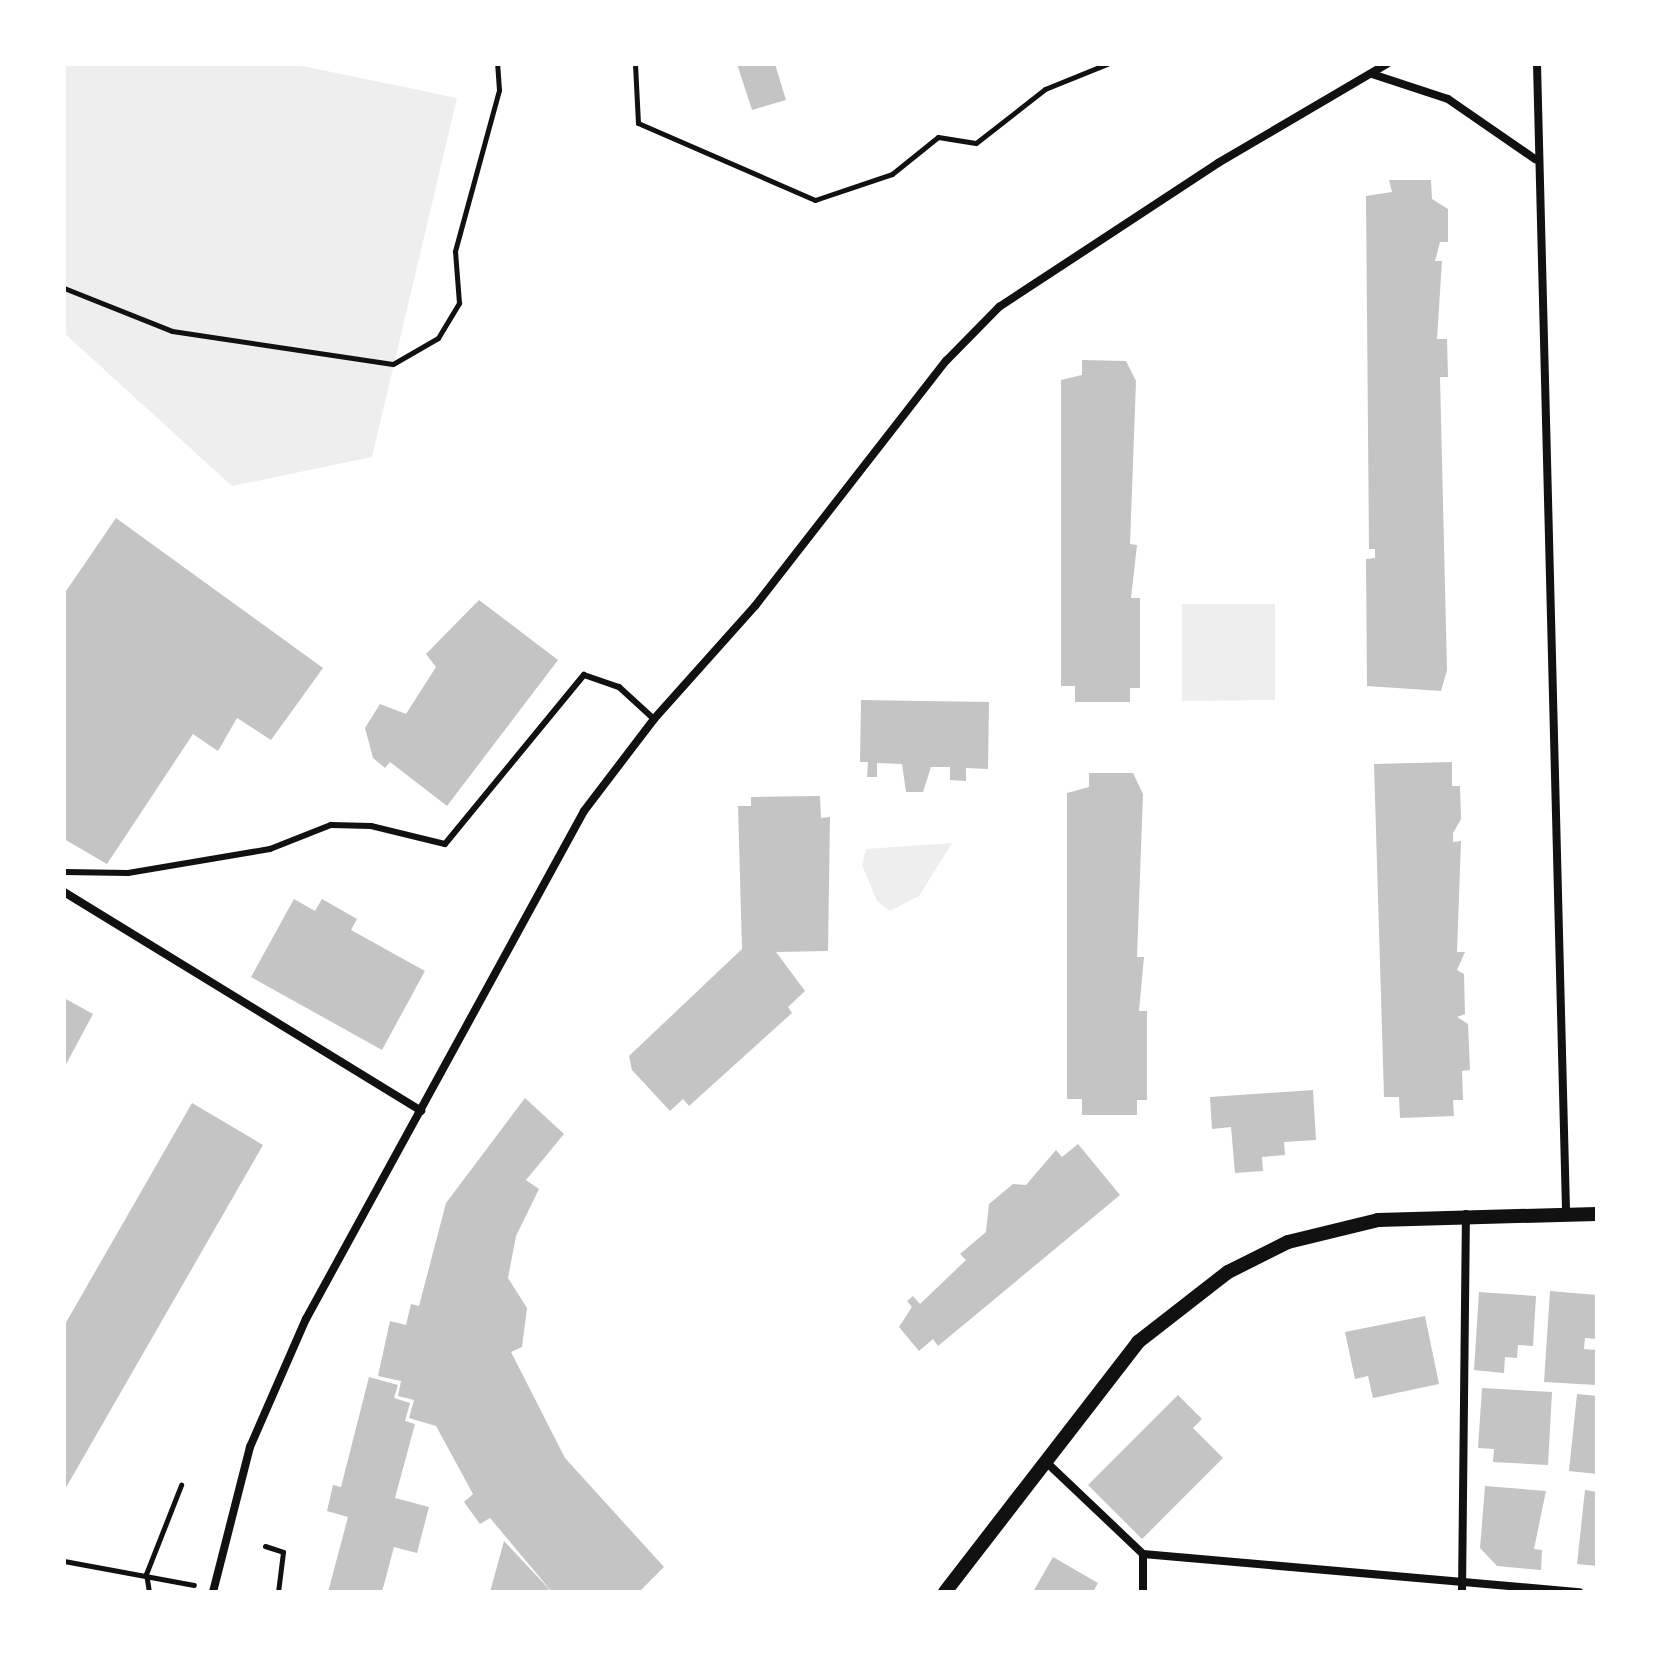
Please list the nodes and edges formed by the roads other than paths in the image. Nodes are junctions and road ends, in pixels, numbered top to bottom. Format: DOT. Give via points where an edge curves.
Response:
graph roads {
  1 [pos="1387,64"];
  2 [pos="1537,64"];
  3 [pos="1372,74"];
  4 [pos="1536,159"];
  5 [pos="654,719"];
  6 [pos="64,872"];
  7 [pos="64,892"];
  8 [pos="421,1111"];
  9 [pos="1566,1212"];
  10 [pos="1466,1213"];
  11 [pos="1597,1214"];
  12 [pos="1044,1460"];
  13 [pos="1143,1554"];
  14 [pos="1462,1587"];
  15 [pos="211,1590"];
  16 [pos="945,1592"];
  17 [pos="1143,1592"];
  18 [pos="1579,1592"];
  1 -- 3 [label="street"];
  2 -- 4 [label="street"];
  3 -- 4 [label="street" via="1448,99"];
  3 -- 5 [label="street" via="1218,163 999,307 946,361 755,606"];
  4 -- 9 [label="street"];
  5 -- 6 [label="lane" via="619,687 584,675 445,844 371,826 331,825 270,849 128,873"];
  5 -- 8 [label="street" via="584,811"];
  7 -- 8 [label="street"];
  8 -- 15 [label="street" via="306,1319 250,1447"];
  9 -- 10 [label="street"];
  9 -- 11 [label="street"];
  10 -- 12 [label="street" via="1333,1228 1228,1272 1138,1342"];
  10 -- 14 [label="street"];
  12 -- 13 [label="street"];
  12 -- 16 [label="street"];
  13 -- 14 [label="street"];
  13 -- 17 [label="street"];
  14 -- 18 [label="street"];
}
